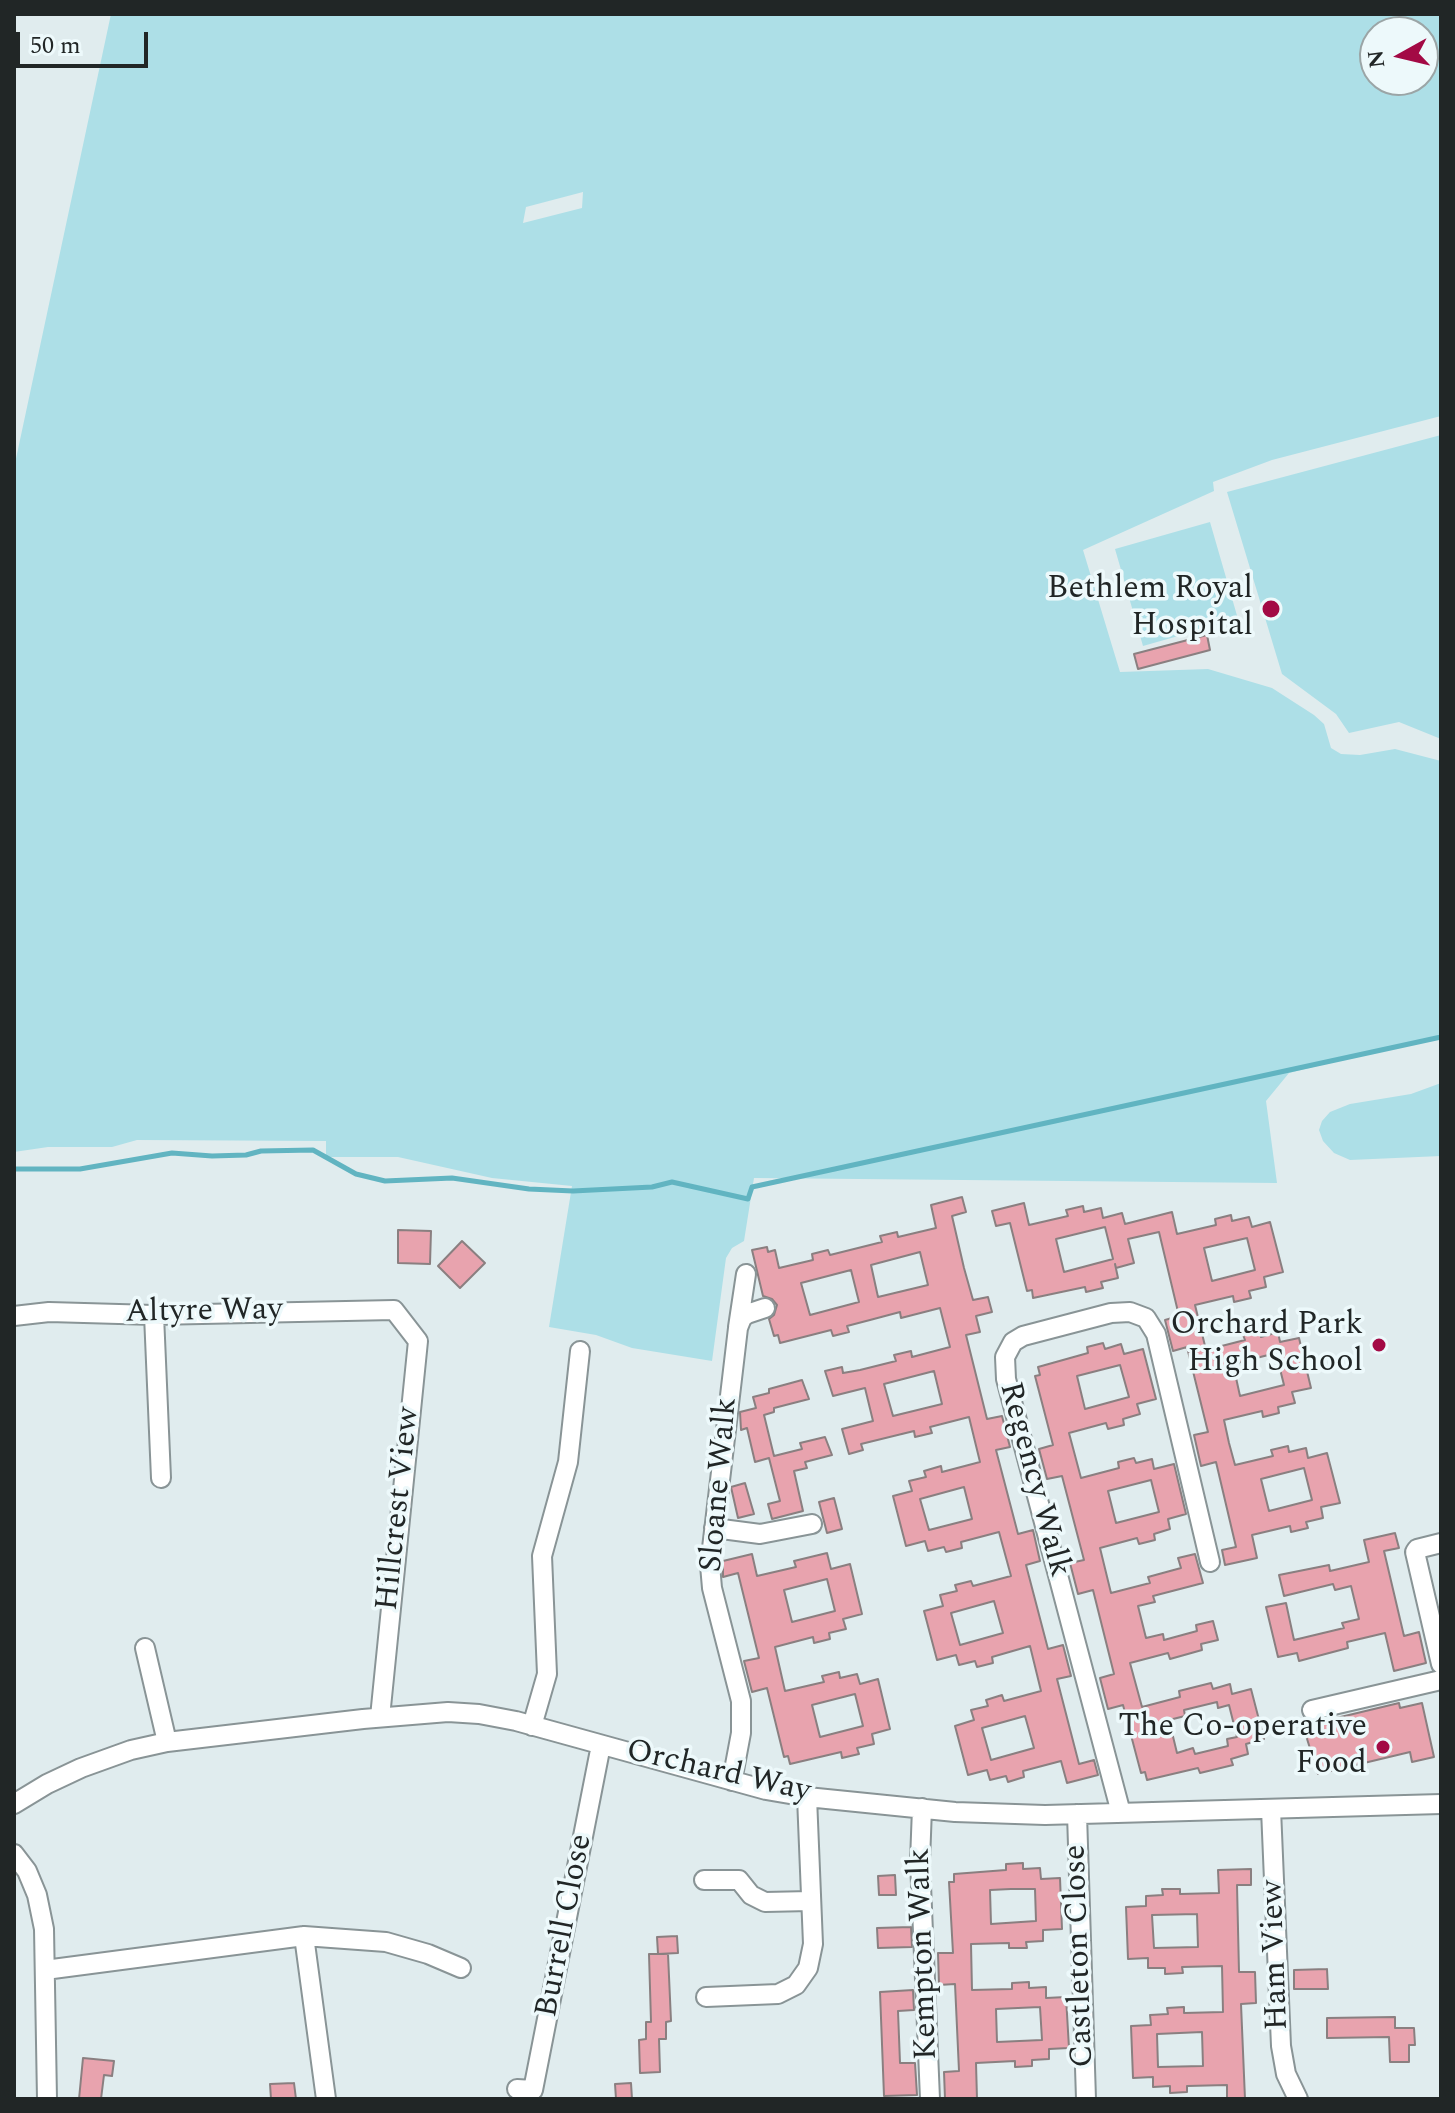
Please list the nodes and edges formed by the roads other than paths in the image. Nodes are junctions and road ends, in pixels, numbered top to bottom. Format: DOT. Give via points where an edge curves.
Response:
graph roads {
  1 [pos="746,1274"];
  2 [pos="765,1308"];
  3 [pos="394,1310"];
  4 [pos="154,1315"];
  5 [pos="14,1316"];
  6 [pos="738,1328"];
  7 [pos="580,1351"];
  8 [pos="161,1478"];
  9 [pos="812,1524"];
  10 [pos="714,1528"];
  11 [pos="1441,1543"];
  12 [pos="1210,1562"];
  13 [pos="145,1648"];
  14 [pos="1441,1664"];
  15 [pos="1441,1680"];
  16 [pos="1312,1710"];
  17 [pos="380,1717"];
  18 [pos="532,1726"];
  19 [pos="167,1742"];
  20 [pos="601,1745"];
  21 [pos="732,1781"];
  22 [pos="807,1797"];
  23 [pos="14,1804"];
  24 [pos="1441,1804"];
  25 [pos="922,1808"];
  26 [pos="1271,1809"];
  27 [pos="1121,1813"];
  28 [pos="1077,1814"];
  29 [pos="14,1854"];
  30 [pos="704,1880"];
  31 [pos="810,1901"];
  32 [pos="304,1936"];
  33 [pos="461,1968"];
  34 [pos="45,1970"];
  35 [pos="706,1997"];
  36 [pos="517,2089"];
  37 [pos="47,2099"];
  38 [pos="326,2099"];
  39 [pos="930,2099"];
  40 [pos="1086,2099"];
  41 [pos="1298,2099"];
  1 -- 6 [label="street, Sloane Walk"];
  2 -- 6 [label="street" via="747,1314"];
  3 -- 4 [label="street, Altyre Way"];
  3 -- 17 [label="street, Hillcrest View" via="418,1341"];
  4 -- 5 [label="street, Altyre Way"];
  4 -- 8 [label="street"];
  6 -- 10 [label="street, Sloane Walk"];
  7 -- 18 [label="street" via="568,1462 542,1556 547,1674"];
  9 -- 10 [label="street" via="760,1534"];
  10 -- 21 [label="street, Sloane Walk" via="712,1588 741,1701 740,1748"];
  11 -- 14 [label="street" via="1415,1552"];
  12 -- 27 [label="street, Regency Walk" via="1156,1334 1146,1318 1111,1313 1013,1342 1005,1357 1006,1379"];
  13 -- 19 [label="street"];
  15 -- 16 [label="street"];
  17 -- 18 [label="street, Orchard Way" via="464,1713"];
  17 -- 19 [label="street, Orchard Way"];
  18 -- 20 [label="street, Orchard Way"];
  19 -- 23 [label="street, Orchard Way" via="89,1765"];
  20 -- 21 [label="street, Orchard Way"];
  20 -- 36 [label="street, Burrell Close" via="533,2090"];
  21 -- 22 [label="street, Orchard Way"];
  22 -- 25 [label="street, Orchard Way"];
  22 -- 31 [label="street"];
  24 -- 26 [label="street, Orchard Way"];
  25 -- 28 [label="street, Orchard Way" via="998,1815"];
  25 -- 39 [label="street, Kempton Walk"];
  26 -- 27 [label="street, Orchard Way"];
  26 -- 41 [label="street, Ham View" via="1281,2046"];
  27 -- 28 [label="street, Orchard Way"];
  28 -- 40 [label="street, Castleton Close"];
  29 -- 34 [label="street" via="37,1895"];
  30 -- 31 [label="street" via="739,1880 765,1902"];
  31 -- 35 [label="street" via="812,1957 796,1985 778,1994"];
  32 -- 33 [label="street" via="386,1942"];
  32 -- 34 [label="street"];
  32 -- 38 [label="street"];
  34 -- 37 [label="street"];
}
